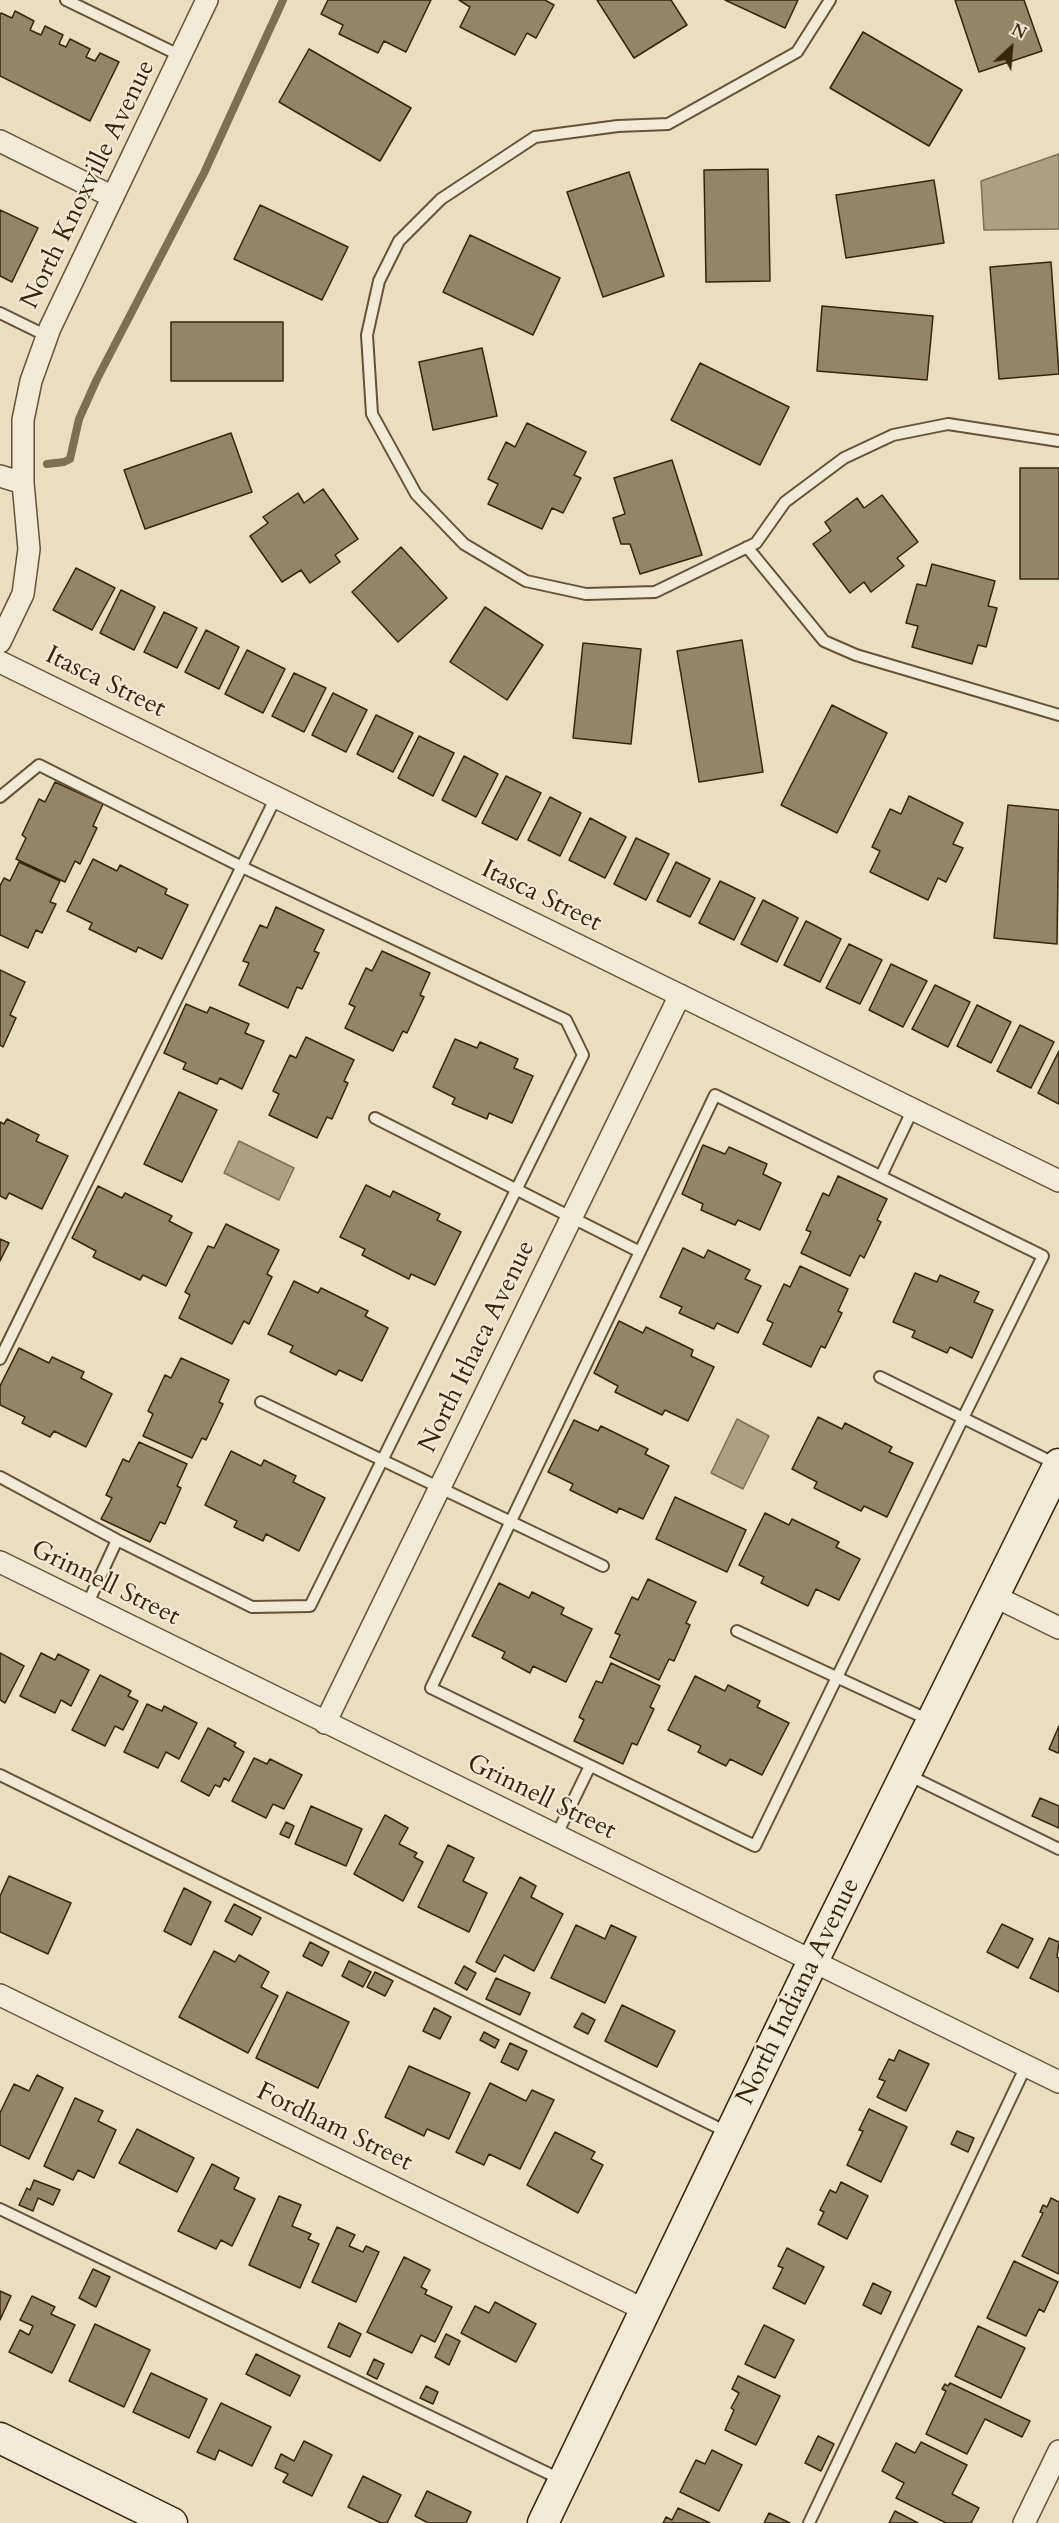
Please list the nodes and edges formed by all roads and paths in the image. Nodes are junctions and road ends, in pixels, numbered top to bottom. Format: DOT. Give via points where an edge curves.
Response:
graph roads {
  1 [pos="66,0"];
  2 [pos="207,0"];
  3 [pos="830,0"];
  4 [pos="181,56"];
  5 [pos="0,141"];
  6 [pos="113,196"];
  7 [pos="0,313"];
  8 [pos="47,336"];
  9 [pos="1059,441"];
  10 [pos="0,476"];
  11 [pos="23,483"];
  12 [pos="747,547"];
  13 [pos="0,642"];
  14 [pos="0,662"];
  15 [pos="1059,715"];
  16 [pos="0,797"];
  17 [pos="276,797"];
  18 [pos="242,867"];
  19 [pos="680,995"];
  20 [pos="913,1109"];
  21 [pos="375,1118"];
  22 [pos="881,1176"];
  23 [pos="1059,1181"];
  24 [pos="517,1190"];
  25 [pos="571,1218"];
  26 [pos="640,1252"];
  27 [pos="0,1359"];
  28 [pos="880,1377"];
  29 [pos="261,1402"];
  30 [pos="963,1418"];
  31 [pos="383,1460"];
  32 [pos="1059,1464"];
  33 [pos="0,1477"];
  34 [pos="440,1487"];
  35 [pos="510,1521"];
  36 [pos="117,1540"];
  37 [pos="0,1562"];
  38 [pos="603,1566"];
  39 [pos="994,1596"];
  40 [pos="87,1605"];
  41 [pos="1059,1628"];
  42 [pos="737,1630"];
  43 [pos="837,1677"];
  44 [pos="932,1722"];
  45 [pos="325,1723"];
  46 [pos="590,1766"];
  47 [pos="906,1774"];
  48 [pos="0,1775"];
  49 [pos="556,1836"];
  50 [pos="1059,1849"];
  51 [pos="813,1961"];
  52 [pos="0,1995"];
  53 [pos="1026,2066"];
  54 [pos="1059,2082"];
  55 [pos="730,2134"];
  56 [pos="0,2209"];
  57 [pos="645,2310"];
  58 [pos="0,2438"];
  59 [pos="1059,2451"];
  60 [pos="563,2481"];
  61 [pos="172,2523"];
  62 [pos="543,2523"];
  63 [pos="809,2523"];
  64 [pos="1024,2523"];
  1 -- 4 [label="lane"];
  2 -- 4 [label="street, North Knoxville Avenue"];
  3 -- 12 [label="lane" via="797,52 668,124 535,137 441,199 399,241 379,281 367,335 372,414 416,494 464,544 526,580 586,594 655,592"];
  4 -- 6 [label="street, North Knoxville Avenue"];
  5 -- 6 [label="street"];
  6 -- 8 [label="street, North Knoxville Avenue"];
  7 -- 8 [label="lane"];
  8 -- 11 [label="street, North Knoxville Avenue" via="31,381 23,420"];
  9 -- 12 [label="lane" via="948,423 893,435 844,458 785,502 756,543"];
  10 -- 11 [label="street"];
  11 -- 13 [label="street, North Knoxville Avenue" via="29,549 23,594"];
  12 -- 15 [label="lane" via="824,641 856,656"];
  14 -- 17 [label="street, Itasca Street"];
  16 -- 18 [label="lane" via="39,765"];
  17 -- 18 [label="lane"];
  17 -- 19 [label="street, Itasca Street"];
  18 -- 24 [label="lane" via="566,1020 583,1055"];
  18 -- 27 [label="lane"];
  19 -- 20 [label="street, Itasca Street"];
  19 -- 25 [label="street, North Ithaca Avenue"];
  20 -- 22 [label="lane"];
  20 -- 23 [label="street, Itasca Street"];
  21 -- 24 [label="lane"];
  22 -- 26 [label="lane" via="715,1095"];
  22 -- 30 [label="lane" via="1043,1256"];
  24 -- 25 [label="lane"];
  24 -- 31 [label="lane"];
  25 -- 26 [label="lane"];
  25 -- 34 [label="street, North Ithaca Avenue"];
  26 -- 35 [label="lane"];
  28 -- 30 [label="lane"];
  29 -- 31 [label="lane"];
  30 -- 32 [label="lane"];
  30 -- 43 [label="lane"];
  31 -- 34 [label="lane"];
  31 -- 36 [label="lane" via="309,1606 252,1606"];
  32 -- 39 [label="main road, North Indiana Avenue"];
  33 -- 36 [label="lane"];
  34 -- 35 [label="lane"];
  34 -- 45 [label="street, North Ithaca Avenue"];
  35 -- 38 [label="lane"];
  35 -- 46 [label="lane" via="431,1688"];
  36 -- 40 [label="lane"];
  37 -- 40 [label="street, Grinnell Street"];
  39 -- 41 [label="street"];
  39 -- 44 [label="main road, North Indiana Avenue"];
  40 -- 45 [label="street, Grinnell Street"];
  42 -- 43 [label="lane"];
  43 -- 44 [label="lane"];
  43 -- 46 [label="lane" via="755,1846"];
  44 -- 47 [label="main road, North Indiana Avenue"];
  45 -- 49 [label="street, Grinnell Street"];
  46 -- 49 [label="lane"];
  47 -- 50 [label="lane"];
  47 -- 51 [label="main road, North Indiana Avenue"];
  48 -- 55 [label="lane"];
  49 -- 51 [label="street, Grinnell Street"];
  51 -- 53 [label="street, Grinnell Street"];
  51 -- 55 [label="main road, North Indiana Avenue"];
  52 -- 57 [label="street, Fordham Street"];
  53 -- 54 [label="street, Grinnell Street"];
  53 -- 63 [label="lane"];
  55 -- 57 [label="main road, North Indiana Avenue"];
  56 -- 60 [label="lane"];
  57 -- 60 [label="main road, North Indiana Avenue"];
  58 -- 61 [label="main road"];
  59 -- 64 [label="street"];
  60 -- 62 [label="main road, North Indiana Avenue"];
}
